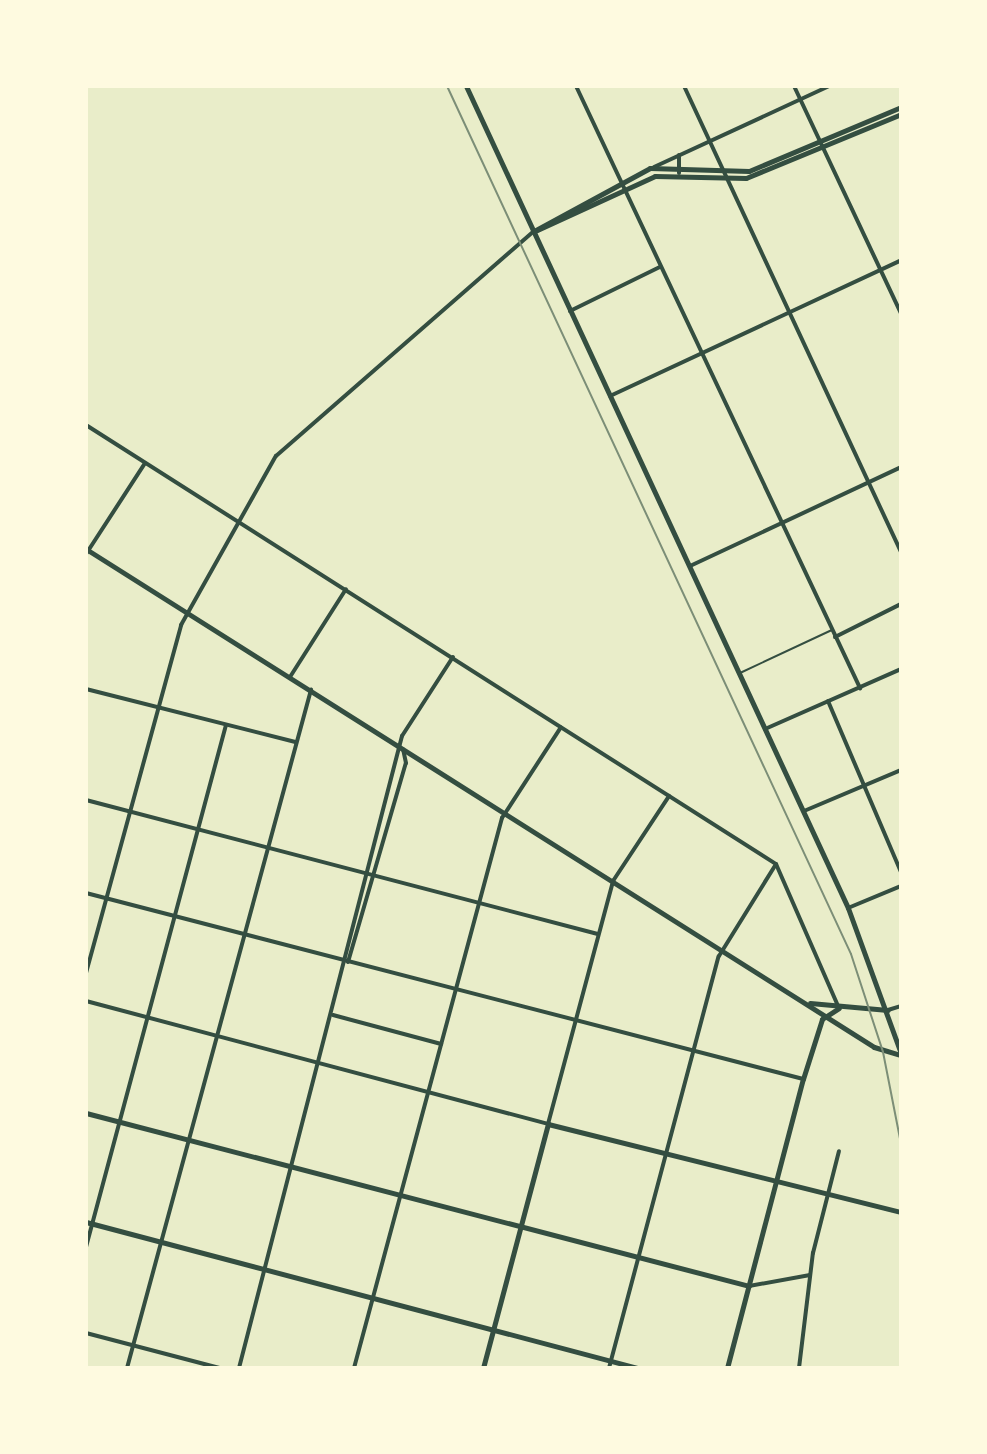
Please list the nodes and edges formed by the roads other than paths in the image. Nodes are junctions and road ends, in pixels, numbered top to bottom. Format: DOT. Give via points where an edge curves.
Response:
graph roads {
  1 [pos="466,86"];
  2 [pos="576,86"];
  3 [pos="684,86"];
  4 [pos="794,86"];
  5 [pos="829,86"];
  6 [pos="800,100"];
  7 [pos="901,107"];
  8 [pos="901,114"];
  9 [pos="709,140"];
  10 [pos="820,144"];
  11 [pos="679,155"];
  12 [pos="677,164"];
  13 [pos="650,168"];
  14 [pos="723,170"];
  15 [pos="679,173"];
  16 [pos="727,180"];
  17 [pos="621,183"];
  18 [pos="625,190"];
  19 [pos="534,231"];
  20 [pos="901,260"];
  21 [pos="660,267"];
  22 [pos="880,269"];
  23 [pos="570,311"];
  24 [pos="788,312"];
  25 [pos="901,313"];
  26 [pos="699,354"];
  27 [pos="609,396"];
  28 [pos="86,425"];
  29 [pos="145,463"];
  30 [pos="901,467"];
  31 [pos="868,482"];
  32 [pos="241,523"];
  33 [pos="782,523"];
  34 [pos="87,551"];
  35 [pos="901,552"];
  36 [pos="688,567"];
  37 [pos="346,589"];
  38 [pos="901,604"];
  39 [pos="186,613"];
  40 [pos="832,629"];
  41 [pos="835,637"];
  42 [pos="453,657"];
  43 [pos="901,669"];
  44 [pos="739,674"];
  45 [pos="290,677"];
  46 [pos="860,688"];
  47 [pos="86,689"];
  48 [pos="311,690"];
  49 [pos="828,701"];
  50 [pos="160,708"];
  51 [pos="226,725"];
  52 [pos="561,727"];
  53 [pos="765,729"];
  54 [pos="295,742"];
  55 [pos="402,747"];
  56 [pos="901,770"];
  57 [pos="864,786"];
  58 [pos="669,796"];
  59 [pos="86,800"];
  60 [pos="803,811"];
  61 [pos="131,812"];
  62 [pos="505,812"];
  63 [pos="198,829"];
  64 [pos="268,848"];
  65 [pos="776,864"];
  66 [pos="901,872"];
  67 [pos="368,875"];
  68 [pos="376,877"];
  69 [pos="613,881"];
  70 [pos="901,886"];
  71 [pos="86,893"];
  72 [pos="107,898"];
  73 [pos="479,903"];
  74 [pos="848,908"];
  75 [pos="175,916"];
  76 [pos="598,934"];
  77 [pos="244,935"];
  78 [pos="722,949"];
  79 [pos="348,962"];
  80 [pos="86,973"];
  81 [pos="455,990"];
  82 [pos="86,1001"];
  83 [pos="805,1002"];
  84 [pos="901,1006"];
  85 [pos="839,1008"];
  86 [pos="888,1010"];
  87 [pos="333,1015"];
  88 [pos="824,1016"];
  89 [pos="147,1018"];
  90 [pos="575,1021"];
  91 [pos="217,1037"];
  92 [pos="441,1044"];
  93 [pos="691,1051"];
  94 [pos="901,1054"];
  95 [pos="320,1065"];
  96 [pos="803,1079"];
  97 [pos="427,1094"];
  98 [pos="86,1113"];
  99 [pos="120,1122"];
  100 [pos="548,1124"];
  101 [pos="189,1140"];
  102 [pos="839,1151"];
  103 [pos="664,1152"];
  104 [pos="292,1168"];
  105 [pos="777,1180"];
  106 [pos="828,1192"];
  107 [pos="400,1196"];
  108 [pos="901,1212"];
  109 [pos="89,1223"];
  110 [pos="520,1227"];
  111 [pos="161,1242"];
  112 [pos="86,1247"];
  113 [pos="635,1257"];
  114 [pos="265,1270"];
  115 [pos="811,1274"];
  116 [pos="749,1286"];
  117 [pos="373,1299"];
  118 [pos="493,1330"];
  119 [pos="86,1333"];
  120 [pos="134,1345"];
  121 [pos="611,1361"];
  122 [pos="127,1368"];
  123 [pos="219,1368"];
  124 [pos="239,1368"];
  125 [pos="354,1368"];
  126 [pos="483,1368"];
  127 [pos="609,1368"];
  128 [pos="638,1368"];
  129 [pos="727,1368"];
  130 [pos="799,1368"];
  1 -- 19 [label="main road"];
  2 -- 17 [label="street"];
  3 -- 9 [label="street"];
  4 -- 6 [label="street"];
  5 -- 6 [label="street"];
  6 -- 9 [label="street"];
  6 -- 10 [label="street"];
  7 -- 10 [label="main road"];
  8 -- 10 [label="main road"];
  9 -- 11 [label="street"];
  9 -- 14 [label="street"];
  10 -- 14 [label="main road" via="749,171"];
  10 -- 16 [label="main road"];
  10 -- 22 [label="street"];
  11 -- 12 [label="street"];
  11 -- 13 [label="street"];
  12 -- 13 [label="main road"];
  12 -- 14 [label="main road"];
  12 -- 15 [label="street"];
  13 -- 17 [label="main road"];
  14 -- 16 [label="street"];
  15 -- 16 [label="main road"];
  15 -- 18 [label="main road"];
  16 -- 24 [label="street"];
  17 -- 18 [label="street"];
  17 -- 19 [label="main road"];
  18 -- 19 [label="main road"];
  18 -- 21 [label="street"];
  19 -- 23 [label="main road"];
  19 -- 32 [label="street" via="282,450"];
  20 -- 22 [label="street"];
  21 -- 23 [label="street"];
  21 -- 26 [label="street"];
  22 -- 24 [label="street"];
  22 -- 25 [label="street"];
  23 -- 27 [label="main road"];
  24 -- 26 [label="street"];
  24 -- 31 [label="street"];
  26 -- 27 [label="street"];
  26 -- 33 [label="street"];
  27 -- 36 [label="main road"];
  28 -- 29 [label="street"];
  29 -- 32 [label="street"];
  29 -- 34 [label="street"];
  30 -- 31 [label="street"];
  31 -- 33 [label="street"];
  31 -- 35 [label="street"];
  32 -- 37 [label="street"];
  32 -- 39 [label="street"];
  33 -- 36 [label="street"];
  33 -- 40 [label="street"];
  34 -- 39 [label="main road"];
  36 -- 44 [label="main road"];
  37 -- 42 [label="street"];
  37 -- 45 [label="street"];
  38 -- 41 [label="street"];
  39 -- 45 [label="main road"];
  39 -- 50 [label="street"];
  40 -- 41 [label="street"];
  40 -- 44 [label="lane"];
  41 -- 46 [label="street"];
  42 -- 52 [label="street"];
  42 -- 55 [label="street"];
  43 -- 46 [label="street"];
  44 -- 53 [label="main road"];
  45 -- 48 [label="main road"];
  46 -- 49 [label="street"];
  47 -- 50 [label="street"];
  48 -- 54 [label="street"];
  48 -- 55 [label="main road"];
  49 -- 53 [label="street"];
  49 -- 57 [label="street"];
  50 -- 51 [label="street"];
  50 -- 61 [label="street"];
  51 -- 54 [label="street"];
  51 -- 63 [label="street"];
  52 -- 58 [label="street"];
  52 -- 62 [label="street"];
  53 -- 60 [label="main road"];
  54 -- 64 [label="street"];
  55 -- 62 [label="main road"];
  55 -- 67 [label="street"];
  55 -- 68 [label="street" via="406,763"];
  56 -- 57 [label="street"];
  57 -- 60 [label="street"];
  57 -- 66 [label="street"];
  58 -- 65 [label="street"];
  58 -- 69 [label="street"];
  59 -- 61 [label="street"];
  60 -- 74 [label="main road"];
  61 -- 63 [label="street"];
  61 -- 72 [label="street"];
  62 -- 69 [label="main road"];
  62 -- 73 [label="street"];
  63 -- 64 [label="street"];
  63 -- 75 [label="street"];
  64 -- 67 [label="street"];
  64 -- 77 [label="street"];
  65 -- 78 [label="street"];
  65 -- 85 [label="street"];
  67 -- 68 [label="street"];
  67 -- 79 [label="street"];
  68 -- 73 [label="street"];
  68 -- 79 [label="street"];
  69 -- 76 [label="street"];
  69 -- 78 [label="main road"];
  70 -- 74 [label="street"];
  71 -- 72 [label="street"];
  72 -- 75 [label="street"];
  72 -- 80 [label="street"];
  73 -- 76 [label="street"];
  73 -- 81 [label="street"];
  74 -- 86 [label="main road"];
  75 -- 77 [label="street"];
  75 -- 89 [label="street"];
  76 -- 90 [label="street"];
  77 -- 79 [label="street"];
  77 -- 91 [label="street"];
  78 -- 83 [label="main road"];
  78 -- 93 [label="street"];
  79 -- 81 [label="street"];
  79 -- 87 [label="street"];
  81 -- 90 [label="street"];
  81 -- 92 [label="street"];
  82 -- 89 [label="street"];
  83 -- 85 [label="main road"];
  83 -- 88 [label="main road"];
  84 -- 86 [label="street"];
  85 -- 86 [label="main road"];
  85 -- 88 [label="main road"];
  86 -- 94 [label="main road"];
  87 -- 92 [label="street"];
  87 -- 95 [label="street"];
  88 -- 94 [label="main road" via="879,1050"];
  88 -- 96 [label="main road"];
  89 -- 91 [label="street"];
  89 -- 99 [label="street"];
  90 -- 93 [label="street"];
  90 -- 100 [label="street"];
  91 -- 95 [label="street"];
  91 -- 101 [label="street"];
  92 -- 97 [label="street"];
  93 -- 96 [label="street"];
  93 -- 103 [label="street"];
  95 -- 97 [label="street"];
  95 -- 104 [label="street"];
  96 -- 105 [label="main road"];
  97 -- 100 [label="street"];
  97 -- 107 [label="street"];
  98 -- 99 [label="main road"];
  99 -- 101 [label="main road"];
  99 -- 109 [label="street"];
  100 -- 103 [label="main road"];
  100 -- 110 [label="main road"];
  101 -- 104 [label="main road"];
  101 -- 111 [label="street"];
  102 -- 106 [label="street"];
  103 -- 105 [label="main road"];
  103 -- 113 [label="street"];
  104 -- 107 [label="main road"];
  104 -- 114 [label="street"];
  105 -- 106 [label="main road"];
  105 -- 116 [label="main road"];
  106 -- 108 [label="main road"];
  106 -- 115 [label="street"];
  107 -- 110 [label="main road"];
  107 -- 117 [label="street"];
  109 -- 111 [label="main road"];
  109 -- 112 [label="street"];
  110 -- 113 [label="main road"];
  110 -- 118 [label="main road"];
  111 -- 114 [label="main road"];
  111 -- 120 [label="street"];
  113 -- 116 [label="main road"];
  113 -- 121 [label="street"];
  114 -- 117 [label="main road"];
  114 -- 124 [label="street"];
  115 -- 116 [label="street"];
  115 -- 130 [label="street"];
  116 -- 129 [label="main road"];
  117 -- 118 [label="main road"];
  117 -- 125 [label="street"];
  118 -- 121 [label="main road"];
  118 -- 126 [label="main road"];
  119 -- 120 [label="street"];
  120 -- 122 [label="street"];
  120 -- 123 [label="street"];
  121 -- 127 [label="street"];
  121 -- 128 [label="main road"];
}
